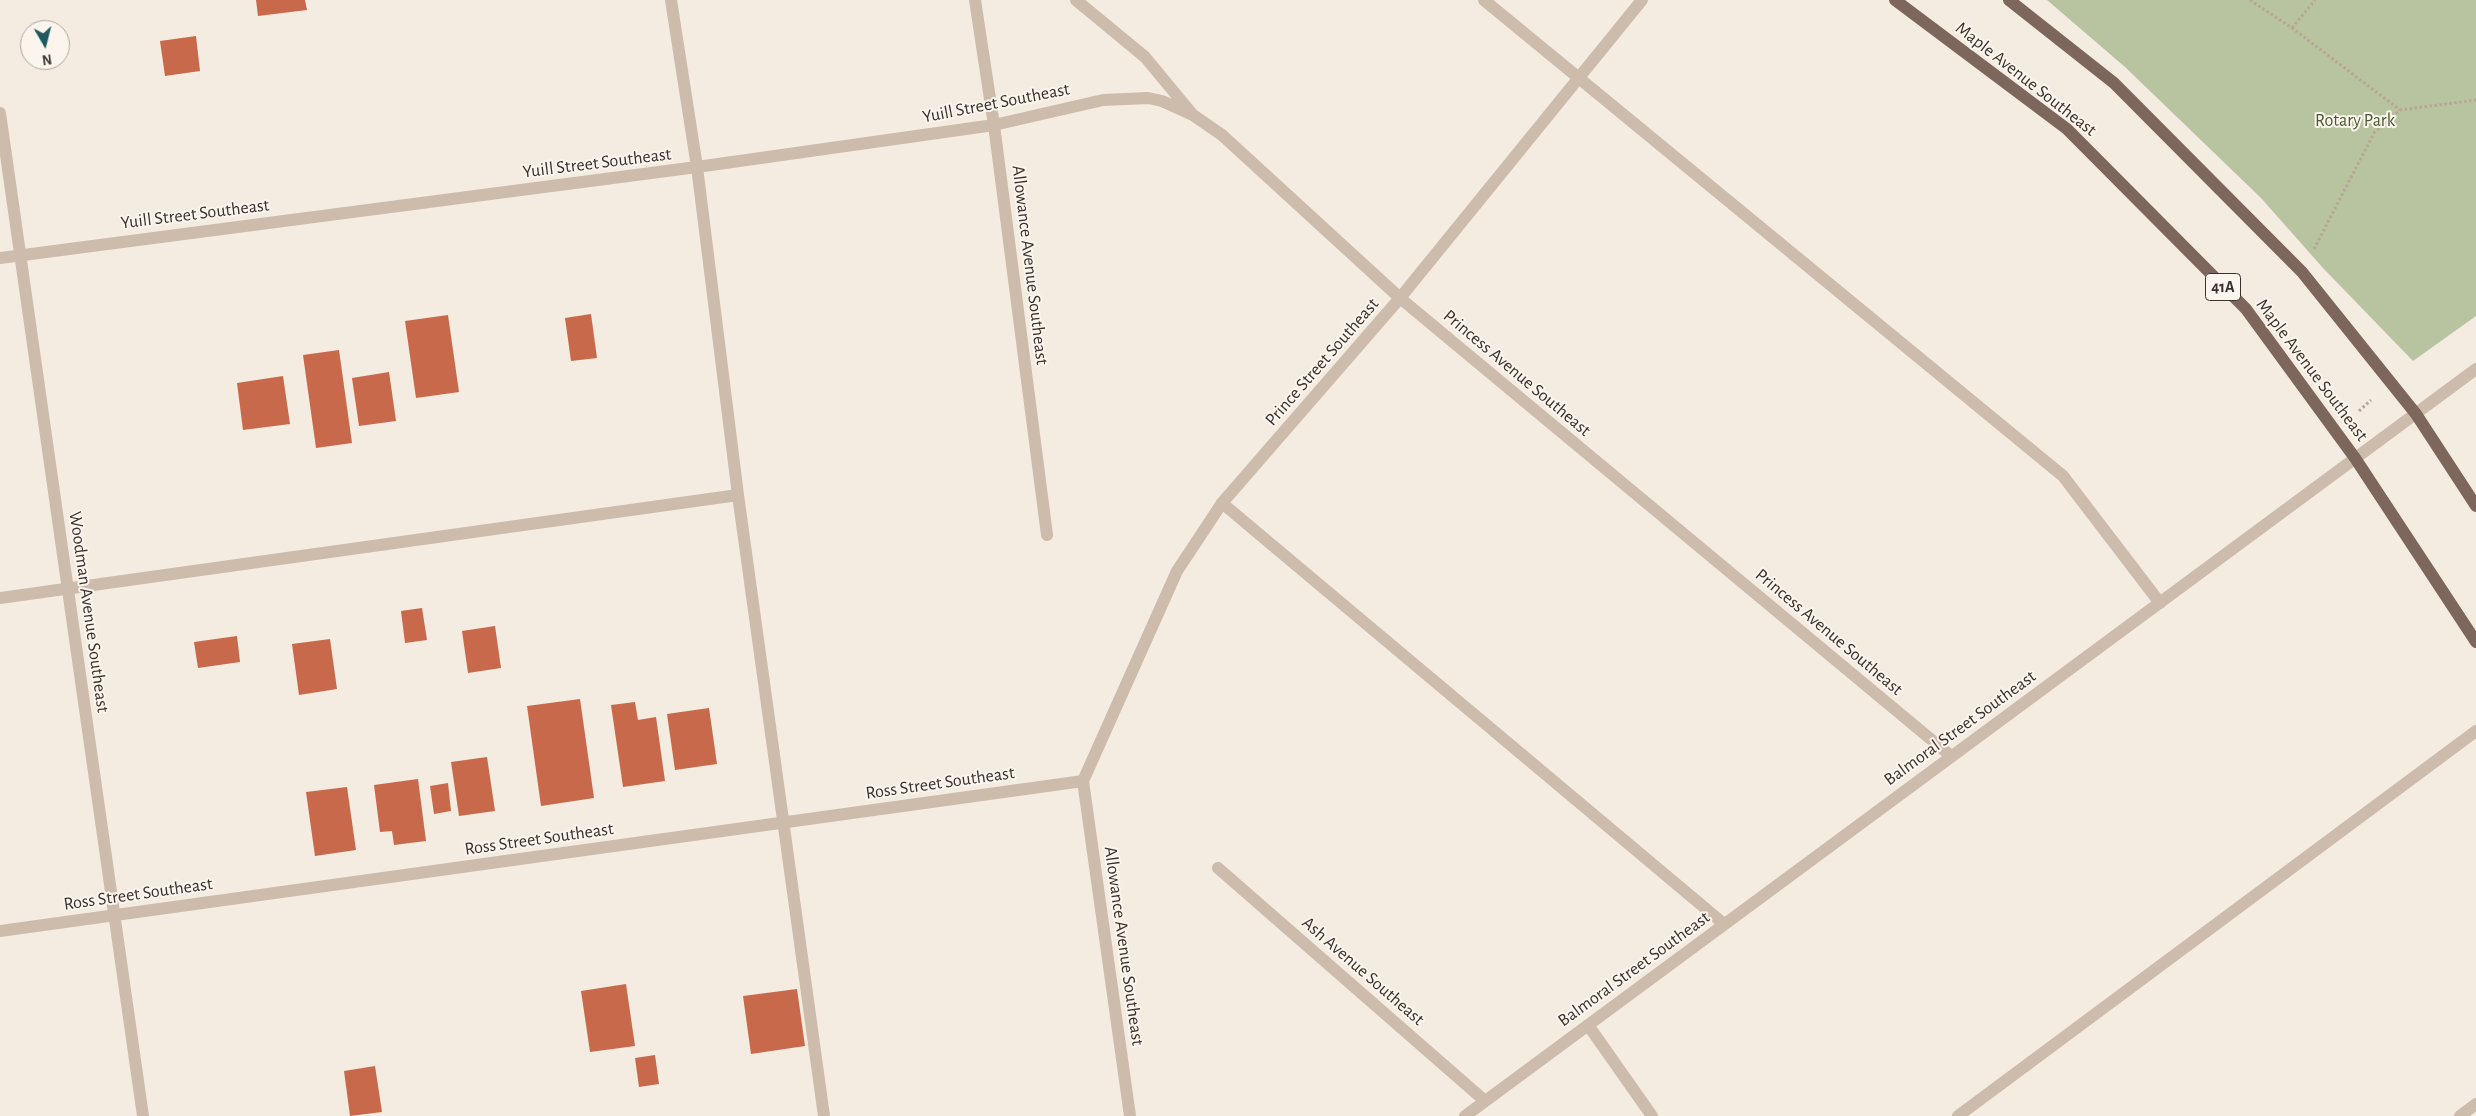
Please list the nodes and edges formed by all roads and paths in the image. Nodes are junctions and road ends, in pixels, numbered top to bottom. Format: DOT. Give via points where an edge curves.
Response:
graph roads {
  1 [pos="671,0"];
  2 [pos="975,0"];
  3 [pos="1076,0"];
  4 [pos="1484,0"];
  5 [pos="1642,0"];
  6 [pos="1896,0"];
  7 [pos="2009,0"];
  8 [pos="2250,0"];
  9 [pos="2315,0"];
  10 [pos="2292,28"];
  11 [pos="1580,78"];
  12 [pos="2476,100"];
  13 [pos="2400,110"];
  14 [pos="0,113"];
  15 [pos="1193,115"];
  16 [pos="994,125"];
  17 [pos="697,167"];
  18 [pos="20,255"];
  19 [pos="0,258"];
  20 [pos="2302,272"];
  21 [pos="1400,298"];
  22 [pos="2476,369"];
  23 [pos="2372,399"];
  24 [pos="2359,411"];
  25 [pos="2416,414"];
  26 [pos="2355,458"];
  27 [pos="738,495"];
  28 [pos="1222,503"];
  29 [pos="2476,506"];
  30 [pos="1047,535"];
  31 [pos="68,588"];
  32 [pos="0,598"];
  33 [pos="2160,603"];
  34 [pos="2476,642"];
  35 [pos="2476,731"];
  36 [pos="1951,756"];
  37 [pos="1083,781"];
  38 [pos="783,823"];
  39 [pos="1218,868"];
  40 [pos="115,915"];
  41 [pos="1724,924"];
  42 [pos="0,931"];
  43 [pos="1588,1025"];
  44 [pos="1485,1101"];
  45 [pos="2476,1104"];
  46 [pos="143,1116"];
  47 [pos="824,1116"];
  48 [pos="1130,1116"];
  49 [pos="1465,1116"];
  50 [pos="1652,1116"];
  51 [pos="1958,1116"];
  52 [pos="2460,1116"];
  1 -- 17 [label="street"];
  2 -- 16 [label="street, Allowance Avenue Southeast"];
  3 -- 15 [label="street, Princess Avenue Southeast" via="1145,58"];
  4 -- 11 [label="street"];
  5 -- 11 [label="street, Prince Street Southeast"];
  6 -- 26 [label="main road, Maple Avenue Southeast / 41A" via="2067,130 2246,309"];
  7 -- 20 [label="main road" via="2114,83"];
  8 -- 10 [label="path"];
  9 -- 10 [label="path"];
  10 -- 13 [label="path"];
  11 -- 21 [label="street, Prince Street Southeast"];
  11 -- 33 [label="street" via="2063,476"];
  12 -- 13 [label="path"];
  13 -- 20 [label="path" via="2374,133"];
  14 -- 18 [label="street, Woodman Avenue Southeast"];
  15 -- 16 [label="street, Yuill Street Southeast" via="1162,101 1128,98 1103,100"];
  15 -- 21 [label="street, Princess Avenue Southeast" via="1222,135"];
  16 -- 17 [label="street, Yuill Street Southeast"];
  16 -- 30 [label="street, Allowance Avenue Southeast"];
  17 -- 18 [label="street, Yuill Street Southeast"];
  17 -- 27 [label="street"];
  18 -- 19 [label="street, Yuill Street Southeast"];
  18 -- 31 [label="street, Woodman Avenue Southeast"];
  20 -- 25 [label="main road"];
  21 -- 28 [label="street, Prince Street Southeast"];
  21 -- 36 [label="street, Princess Avenue Southeast"];
  22 -- 25 [label="street, Balmoral Street Southeast"];
  23 -- 24 [label="path"];
  25 -- 26 [label="street, Balmoral Street Southeast"];
  25 -- 29 [label="main road"];
  26 -- 33 [label="street, Balmoral Street Southeast"];
  26 -- 34 [label="main road, Maple Avenue Southeast / 41A"];
  27 -- 31 [label="street"];
  27 -- 38 [label="street"];
  28 -- 37 [label="street, Prince Street Southeast" via="1177,571"];
  28 -- 41 [label="street"];
  31 -- 32 [label="street"];
  31 -- 40 [label="street, Woodman Avenue Southeast"];
  33 -- 36 [label="street, Balmoral Street Southeast"];
  35 -- 51 [label="street"];
  36 -- 41 [label="street, Balmoral Street Southeast"];
  37 -- 38 [label="street, Ross Street Southeast"];
  37 -- 48 [label="street, Allowance Avenue Southeast"];
  38 -- 40 [label="street, Ross Street Southeast"];
  38 -- 47 [label="street"];
  39 -- 44 [label="street, Ash Avenue Southeast"];
  40 -- 42 [label="street, Ross Street Southeast"];
  40 -- 46 [label="street, Woodman Avenue Southeast"];
  41 -- 43 [label="street, Balmoral Street Southeast"];
  43 -- 44 [label="street, Balmoral Street Southeast"];
  43 -- 50 [label="street"];
  44 -- 49 [label="street, Balmoral Street Southeast"];
  45 -- 52 [label="street"];
}
